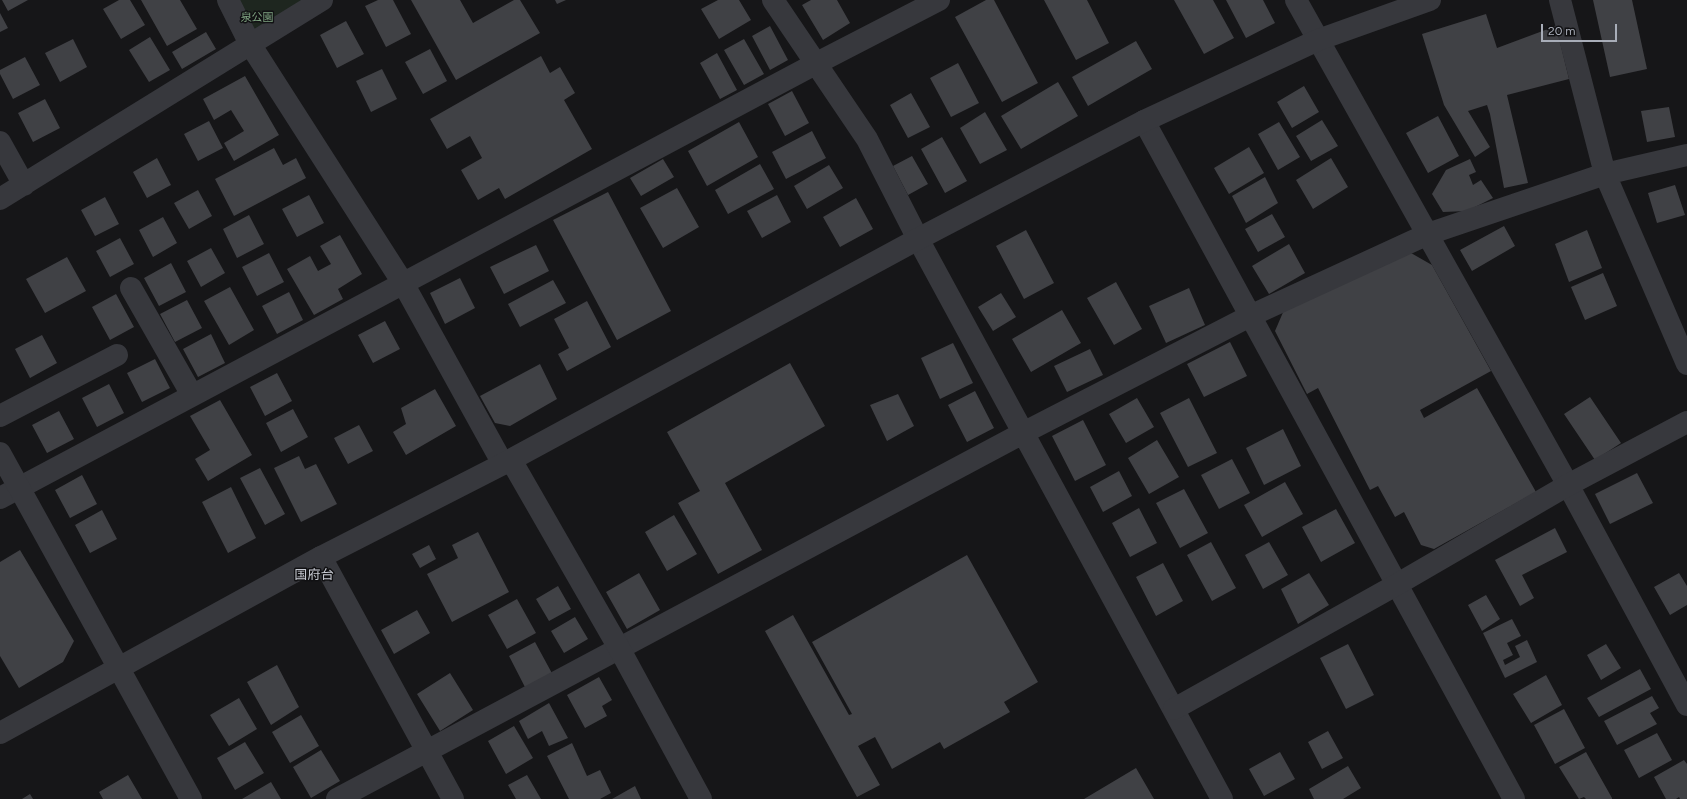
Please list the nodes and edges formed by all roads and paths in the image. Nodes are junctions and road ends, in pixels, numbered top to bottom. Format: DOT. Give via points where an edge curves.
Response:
graph roads {
  1 [pos="228,0"];
  2 [pos="322,0"];
  3 [pos="773,0"];
  4 [pos="939,0"];
  5 [pos="1296,0"];
  6 [pos="1430,0"];
  7 [pos="1560,0"];
  8 [pos="1318,40"];
  9 [pos="250,44"];
  10 [pos="817,63"];
  11 [pos="1144,121"];
  12 [pos="0,142"];
  13 [pos="1687,155"];
  14 [pos="1605,174"];
  15 [pos="24,184"];
  16 [pos="0,199"];
  17 [pos="1428,234"];
  18 [pos="918,239"];
  19 [pos="403,283"];
  20 [pos="131,288"];
  21 [pos="1250,316"];
  22 [pos="117,355"];
  23 [pos="1687,364"];
  24 [pos="192,396"];
  25 [pos="0,416"];
  26 [pos="1687,422"];
  27 [pos="1023,433"];
  28 [pos="0,453"];
  29 [pos="507,462"];
  30 [pos="1568,485"];
  31 [pos="19,487"];
  32 [pos="0,498"];
  33 [pos="321,558"];
  34 [pos="1396,585"];
  35 [pos="619,648"];
  36 [pos="119,668"];
  37 [pos="1687,705"];
  38 [pos="1174,709"];
  39 [pos="0,733"];
  40 [pos="427,752"];
  41 [pos="191,799"];
  42 [pos="337,799"];
  43 [pos="453,799"];
  44 [pos="701,799"];
  45 [pos="1222,799"];
  46 [pos="1514,799"];
  1 -- 9 [label="street"];
  2 -- 9 [label="street"];
  3 -- 10 [label="street"];
  4 -- 10 [label="street"];
  5 -- 8 [label="street"];
  6 -- 8 [label="street"];
  7 -- 14 [label="street"];
  8 -- 11 [label="street"];
  8 -- 17 [label="street"];
  9 -- 15 [label="street"];
  9 -- 19 [label="street"];
  10 -- 18 [label="street" via="867,139"];
  10 -- 19 [label="street"];
  11 -- 18 [label="street"];
  11 -- 21 [label="street"];
  12 -- 15 [label="street"];
  13 -- 14 [label="street"];
  14 -- 17 [label="street"];
  14 -- 23 [label="street"];
  15 -- 16 [label="street"];
  17 -- 21 [label="street"];
  17 -- 30 [label="street"];
  18 -- 27 [label="street"];
  18 -- 29 [label="street"];
  19 -- 24 [label="street"];
  19 -- 29 [label="street"];
  20 -- 24 [label="street"];
  21 -- 27 [label="street"];
  21 -- 34 [label="street"];
  22 -- 25 [label="street"];
  24 -- 31 [label="street"];
  26 -- 30 [label="street"];
  27 -- 35 [label="street"];
  27 -- 38 [label="street"];
  28 -- 31 [label="street"];
  29 -- 33 [label="street"];
  29 -- 35 [label="street"];
  30 -- 34 [label="street"];
  30 -- 37 [label="street"];
  31 -- 32 [label="street"];
  31 -- 36 [label="street"];
  33 -- 36 [label="street"];
  33 -- 40 [label="street"];
  34 -- 38 [label="street"];
  34 -- 46 [label="street"];
  35 -- 40 [label="street"];
  35 -- 44 [label="street"];
  36 -- 39 [label="street"];
  36 -- 41 [label="street"];
  38 -- 45 [label="street"];
  40 -- 42 [label="street"];
  40 -- 43 [label="street"];
}
